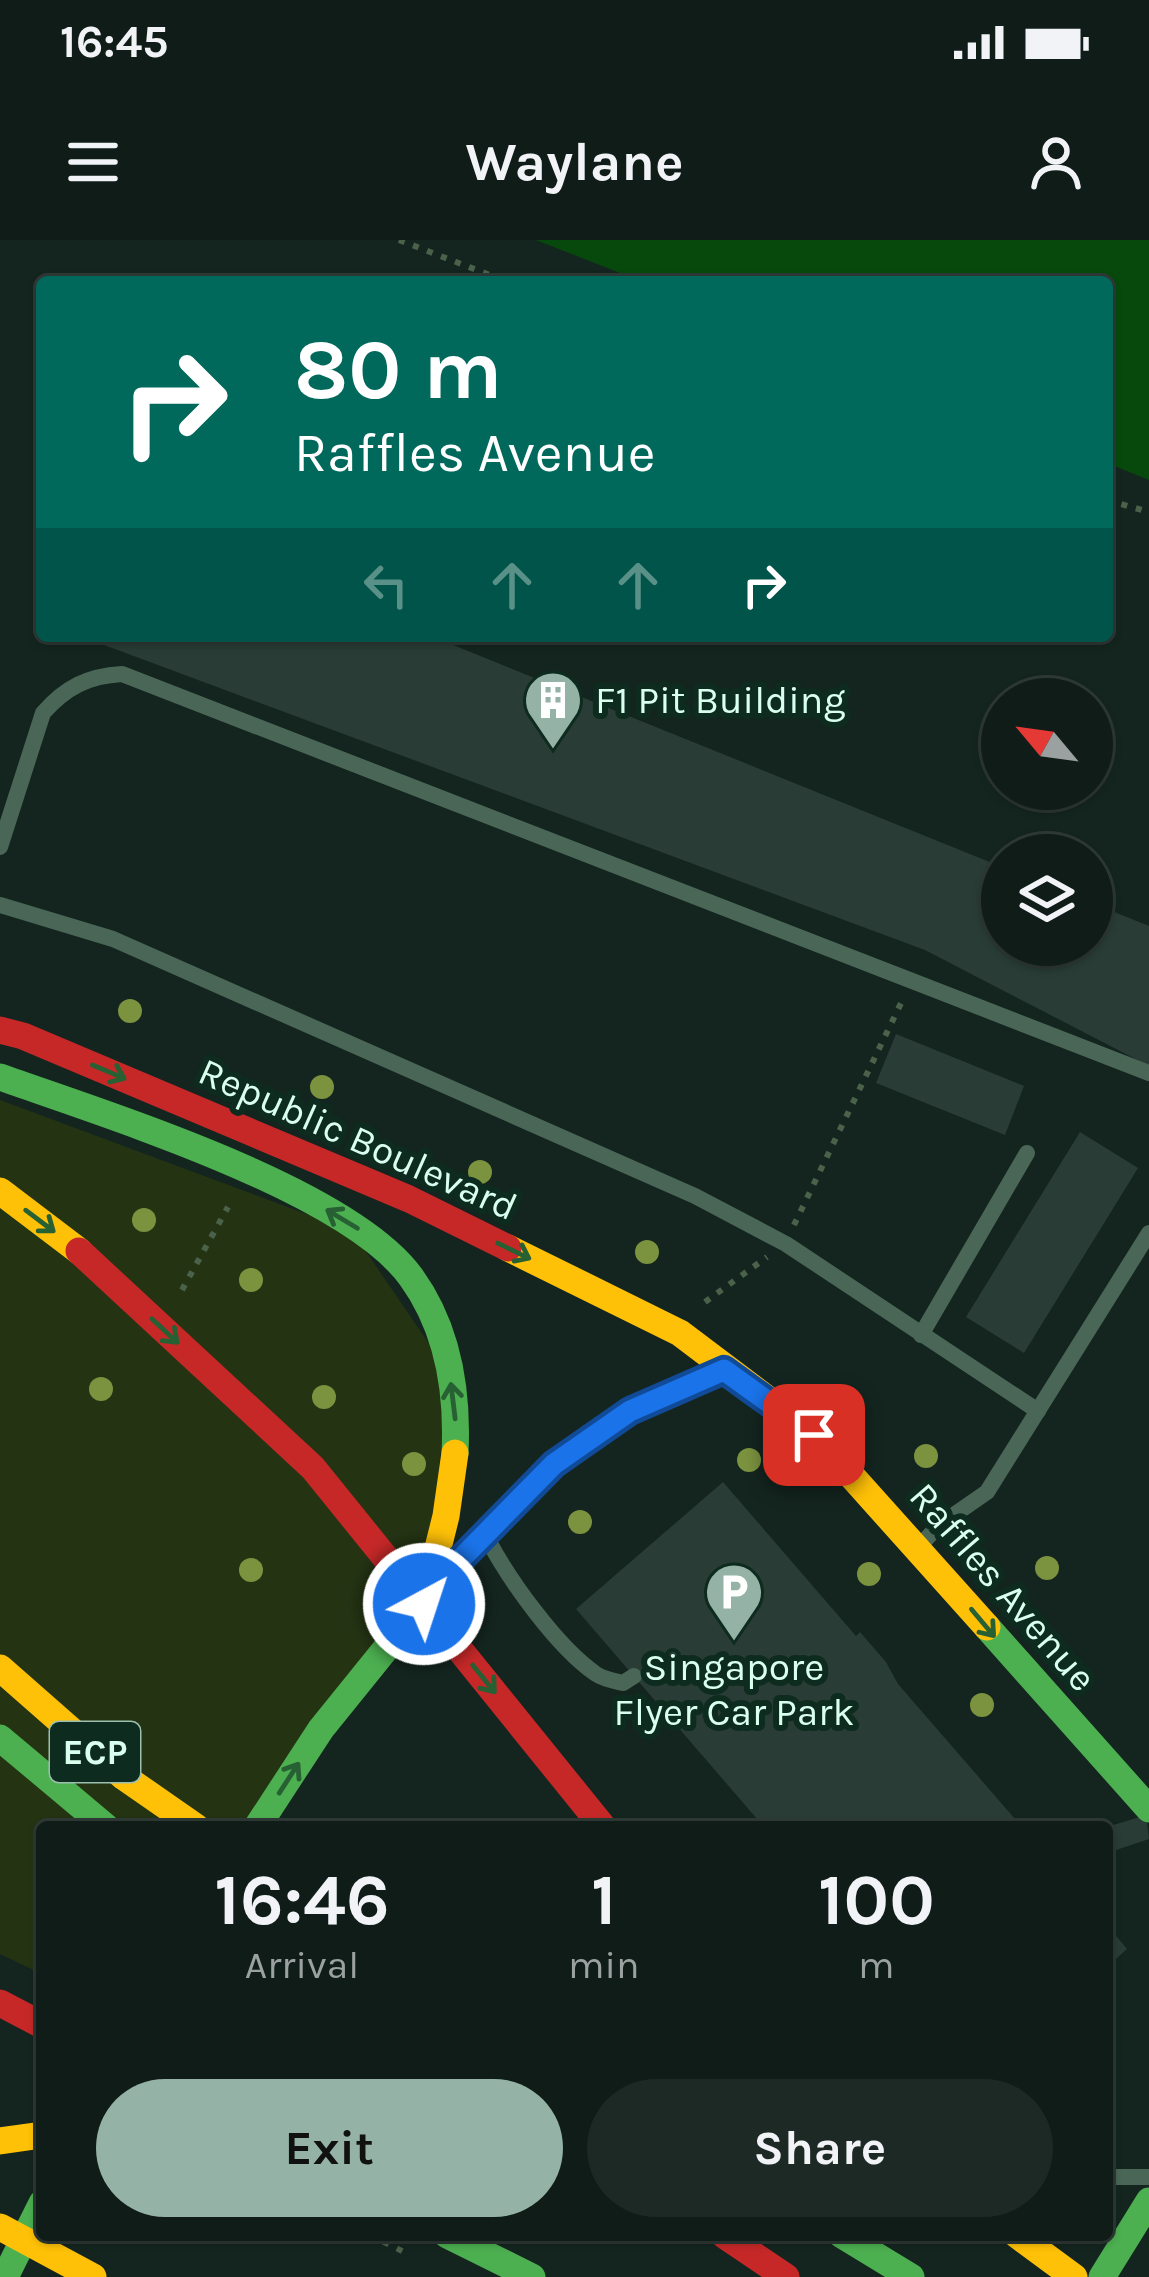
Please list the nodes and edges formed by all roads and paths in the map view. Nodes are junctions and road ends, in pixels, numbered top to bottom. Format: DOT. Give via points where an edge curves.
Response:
graph roads {
  1 [pos="399,240"];
  2 [pos="492,276"];
  3 [pos="1113,502"];
  4 [pos="1149,512"];
  5 [pos="0,847"];
  6 [pos="0,905"];
  7 [pos="911,981"];
  8 [pos="0,1030"];
  9 [pos="1149,1073"];
  10 [pos="0,1077"];
  11 [pos="1027,1153"];
  12 [pos="0,1191"];
  13 [pos="232,1200"];
  14 [pos="1149,1233"];
  15 [pos="786,1244"];
  16 [pos="173,1303"];
  17 [pos="697,1308"];
  18 [pos="680,1333"];
  19 [pos="921,1335"];
  20 [pos="724,1370"];
  21 [pos="1038,1411"];
  22 [pos="486,1535"];
  23 [pos="918,1547"];
  24 [pos="424,1604"];
  25 [pos="0,1668"];
  26 [pos="634,1676"];
  27 [pos="0,1738"];
  28 [pos="1149,1809"];
  29 [pos="99,1821"];
  30 [pos="187,1821"];
  31 [pos="261,1821"];
  32 [pos="598,1821"];
  33 [pos="0,2003"];
  34 [pos="36,2022"];
  35 [pos="36,2135"];
  36 [pos="0,2141"];
  37 [pos="1113,2176"];
  38 [pos="1149,2177"];
  39 [pos="1149,2201"];
  40 [pos="36,2209"];
  41 [pos="12,2234"];
  42 [pos="459,2241"];
  43 [pos="733,2241"];
  44 [pos="852,2241"];
  45 [pos="1025,2241"];
  46 [pos="5,2277"];
  47 [pos="93,2277"];
  48 [pos="532,2277"];
  49 [pos="786,2277"];
  50 [pos="910,2277"];
  51 [pos="1074,2277"];
  52 [pos="1102,2277"];
  1 -- 2 [label="path"];
  3 -- 4 [label="path"];
  5 -- 7 [label="lane" via="44,712 77,683 122,674"];
  6 -- 15 [label="lane" via="113,939 298,1018"];
  7 -- 9 [label="lane"];
  7 -- 15 [label="path"];
  8 -- 18 [label="main road, Republic Boulevard, one-way" via="409,1199"];
  24 -- 10 [label="main road, Republic Boulevard, one-way" via="449,1506 456,1425 442,1335 397,1259 314,1202 196,1148"];
  11 -- 19 [label="lane"];
  12 -- 32 [label="main road, one-way, bridge" via="79,1251 314,1468"];
  13 -- 16 [label="path"];
  14 -- 21 [label="lane"];
  15 -- 17 [label="path"];
  15 -- 19 [label="lane"];
  18 -- 20 [label="main road, Raffles Avenue"];
  19 -- 21 [label="lane"];
  20 -- 22 [label="main road" via="630,1411 554,1464"];
  20 -- 23 [label="main road, Raffles Avenue" via="814,1435"];
  21 -- 23 [label="lane" via="987,1492"];
  22 -- 24 [label="main road"];
  22 -- 26 [label="lane" via="559,1637 598,1676 623,1683"];
  23 -- 28 [label="main road, Raffles Avenue, one-way"];
  31 -- 24 [label="main road, one-way" via="321,1729"];
  25 -- 30 [label="main road, ECP"];
  27 -- 29 [label="main road, ECP"];
  33 -- 34 [label="main road"];
  35 -- 36 [label="main road"];
  37 -- 38 [label="lane"];
  39 -- 52 [label="main road"];
  40 -- 41 [label="main road"];
  41 -- 46 [label="main road"];
  41 -- 47 [label="main road"];
  42 -- 48 [label="main road"];
  43 -- 49 [label="main road"];
  44 -- 50 [label="main road"];
  45 -- 51 [label="main road"];
}
